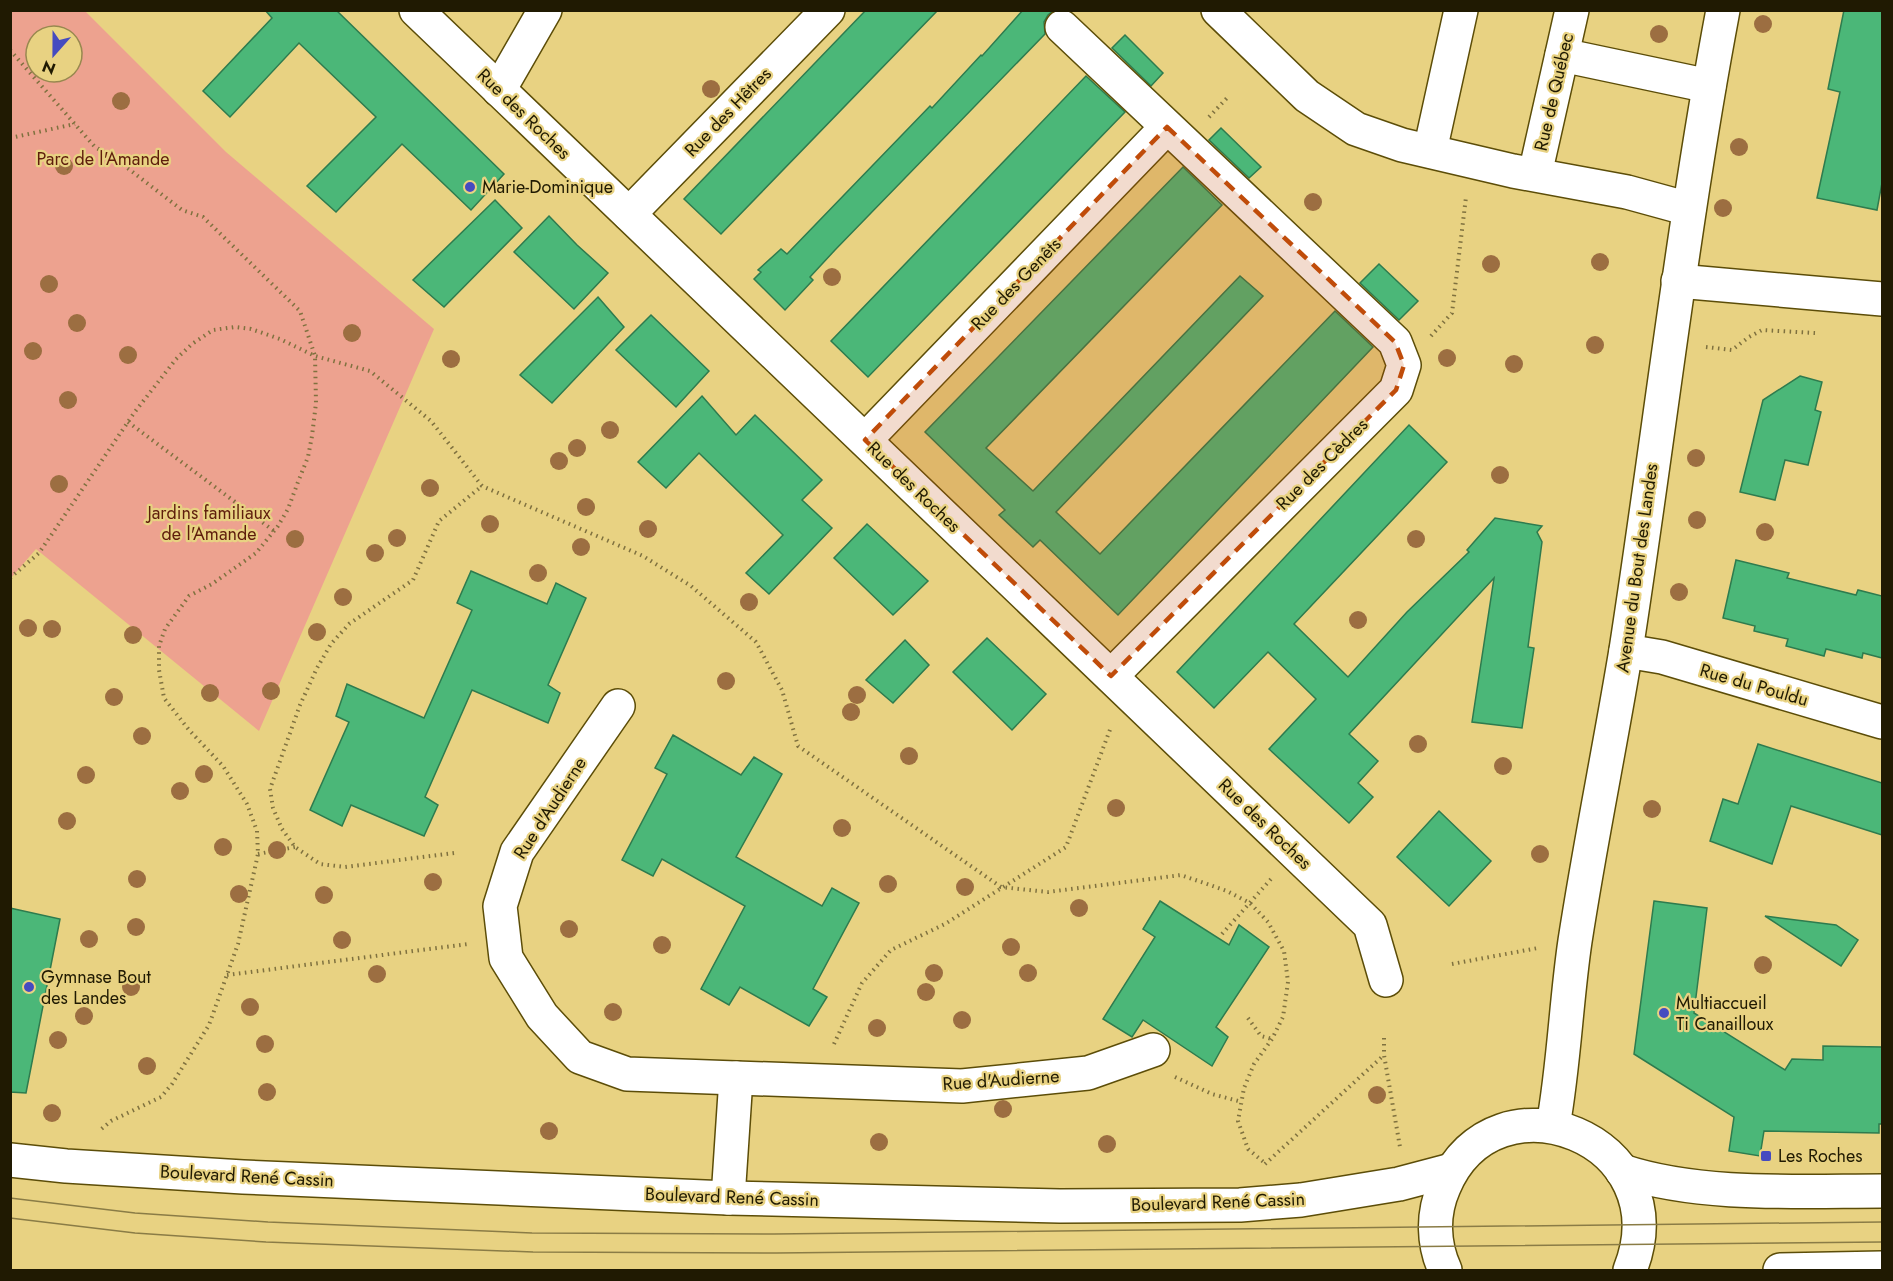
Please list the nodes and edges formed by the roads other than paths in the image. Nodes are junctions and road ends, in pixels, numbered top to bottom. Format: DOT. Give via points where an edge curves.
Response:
graph roads {
  1 [pos="416,10"];
  2 [pos="545,10"];
  3 [pos="828,10"];
  4 [pos="1218,10"];
  5 [pos="1461,10"];
  6 [pos="1572,10"];
  7 [pos="1723,10"];
  8 [pos="1062,27"];
  9 [pos="1562,55"];
  10 [pos="1709,86"];
  11 [pos="499,90"];
  12 [pos="1167,128"];
  13 [pos="1430,152"];
  14 [pos="1535,174"];
  15 [pos="1689,209"];
  16 [pos="629,214"];
  17 [pos="1678,281"];
  18 [pos="1882,299"];
  19 [pos="865,440"];
  20 [pos="1626,651"];
  21 [pos="1111,676"];
  22 [pos="618,706"];
  23 [pos="1882,722"];
  24 [pos="1386,980"];
  25 [pos="1147,1052"];
  26 [pos="736,1078"];
  27 [pos="1553,1126"];
  28 [pos="10,1160"];
  29 [pos="1452,1170"];
  30 [pos="1622,1171"];
  31 [pos="1882,1191"];
  32 [pos="728,1198"];
  33 [pos="1882,1268"];
  34 [pos="1446,1270"];
  35 [pos="1630,1270"];
  36 [pos="1780,1270"];
  1 -- 11 [label="street, Rue des Roches"];
  2 -- 11 [label="street"];
  3 -- 16 [label="street, Rue des Hêtres"];
  4 -- 13 [label="street, Rue de Québec" via="1307,96 1356,129"];
  5 -- 13 [label="street"];
  6 -- 9 [label="street, Rue de Québec"];
  7 -- 10 [label="street, Avenue du Bout des Landes"];
  8 -- 12 [label="street"];
  9 -- 10 [label="street"];
  9 -- 14 [label="street, Rue de Québec"];
  10 -- 15 [label="street, Avenue du Bout des Landes"];
  11 -- 16 [label="street, Rue des Roches"];
  12 -- 19 [label="street, Rue des Genêts"];
  12 -- 21 [label="street, Rue des Cèdres" via="1395,342 1404,365 1396,390"];
  13 -- 14 [label="street, Rue de Québec"];
  14 -- 15 [label="street, Rue de Québec"];
  15 -- 17 [label="street, Avenue du Bout des Landes"];
  16 -- 19 [label="street, Rue des Roches"];
  17 -- 18 [label="street"];
  17 -- 20 [label="street, Avenue du Bout des Landes"];
  19 -- 21 [label="street, Rue des Roches"];
  20 -- 23 [label="street, Rue du Pouldu" via="1662,657"];
  20 -- 27 [label="street, Avenue du Bout des Landes" via="1575,943"];
  21 -- 24 [label="street, Rue des Roches" via="1370,925"];
  22 -- 26 [label="street, Rue d'Audierne" via="516,852 500,906 506,958 542,1016 580,1057 627,1074"];
  25 -- 26 [label="street, Rue d'Audierne" via="1088,1073 962,1086"];
  26 -- 32 [label="street"];
  27 -- 29 [label="street" via="1515,1127 1496,1134 1479,1143"];
  27 -- 30 [label="street" via="1600,1146"];
  28 -- 32 [label="street, Boulevard René Cassin" via="243,1177"];
  29 -- 32 [label="street, Boulevard René Cassin" via="1399,1184 1300,1200 1240,1204 1060,1206"];
  29 -- 34 [label="street" via="1436,1212 1435,1236"];
  30 -- 31 [label="street" via="1651,1181 1752,1191"];
  30 -- 35 [label="street" via="1635,1197 1639,1224"];
  33 -- 36 [label="street"];
}
